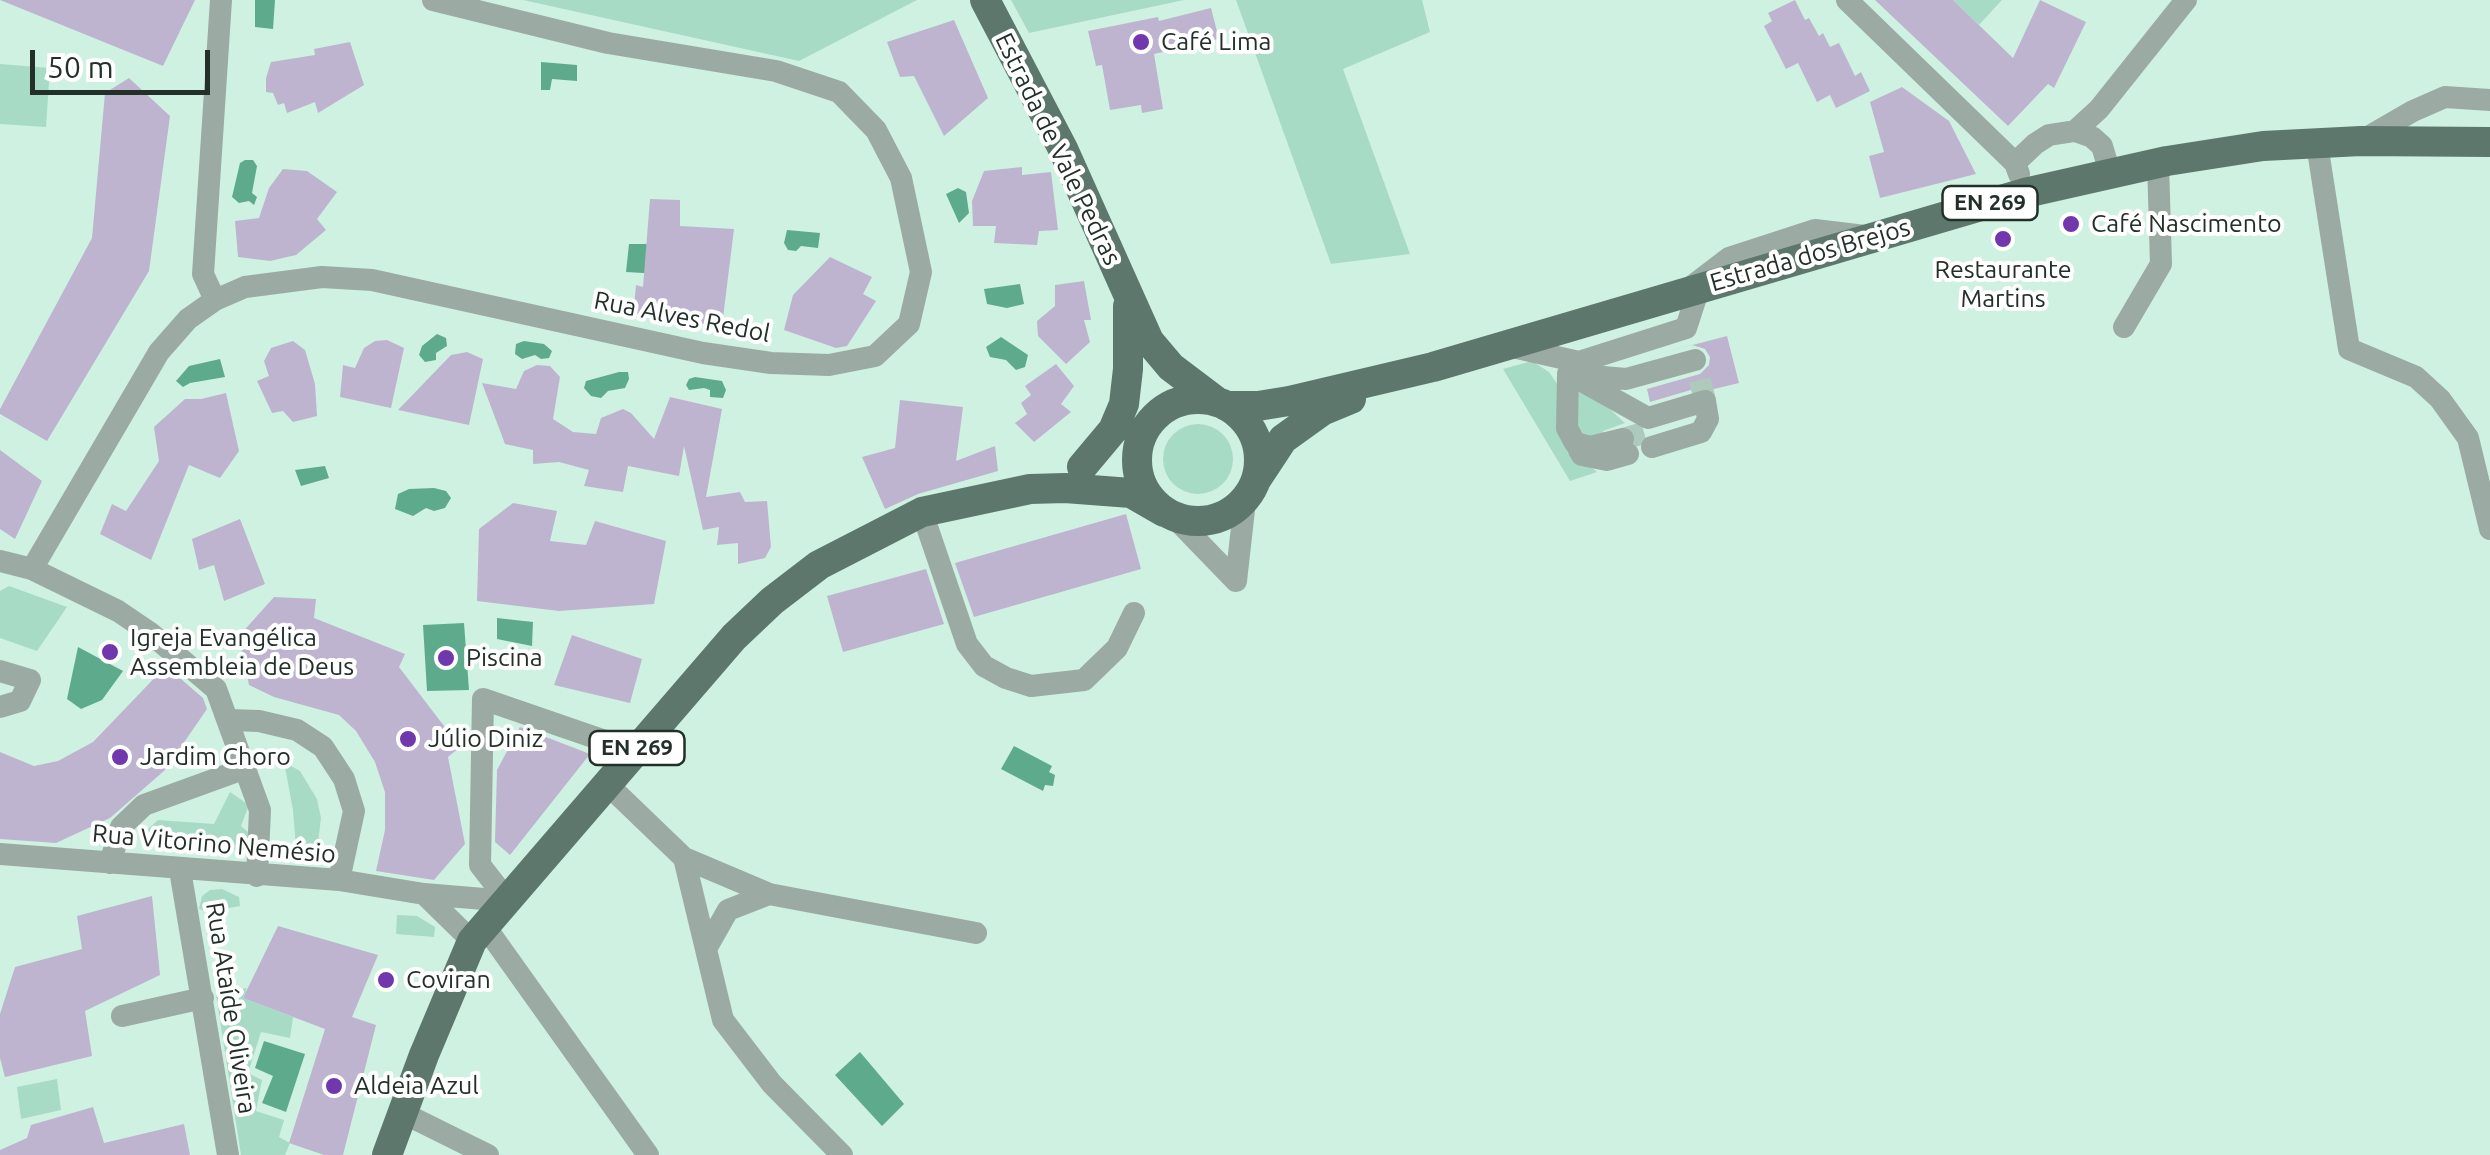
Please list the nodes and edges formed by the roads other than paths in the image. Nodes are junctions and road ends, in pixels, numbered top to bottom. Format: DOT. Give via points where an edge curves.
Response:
graph roads {
  1 [pos="221,0"];
  2 [pos="434,0"];
  3 [pos="986,0"];
  4 [pos="1847,0"];
  5 [pos="2186,0"];
  6 [pos="2490,100"];
  7 [pos="2075,131"];
  8 [pos="2361,141"];
  9 [pos="2490,142"];
  10 [pos="2317,144"];
  11 [pos="2015,163"];
  12 [pos="2158,163"];
  13 [pos="2110,173"];
  14 [pos="2026,193"];
  15 [pos="1914,225"];
  16 [pos="1873,237"];
  17 [pos="1770,267"];
  18 [pos="1128,298"];
  19 [pos="215,300"];
  20 [pos="2124,328"];
  21 [pos="1695,346"];
  22 [pos="1520,349"];
  23 [pos="1433,367"];
  24 [pos="1574,368"];
  25 [pos="1604,394"];
  26 [pos="1221,403"];
  27 [pos="1142,435"];
  28 [pos="2468,438"];
  29 [pos="1649,439"];
  30 [pos="1626,446"];
  31 [pos="2490,463"];
  32 [pos="1082,467"];
  33 [pos="1030,489"];
  34 [pos="1250,490"];
  35 [pos="922,512"];
  36 [pos="1170,515"];
  37 [pos="2490,530"];
  38 [pos="0,561"];
  39 [pos="32,569"];
  40 [pos="1134,612"];
  41 [pos="0,671"];
  42 [pos="0,707"];
  43 [pos="230,720"];
  44 [pos="634,751"];
  45 [pos="246,768"];
  46 [pos="606,783"];
  47 [pos="0,854"];
  48 [pos="684,858"];
  49 [pos="110,863"];
  50 [pos="180,870"];
  51 [pos="257,876"];
  52 [pos="339,880"];
  53 [pos="424,894"];
  54 [pos="769,894"];
  55 [pos="508,901"];
  56 [pos="478,933"];
  57 [pos="976,933"];
  58 [pos="708,947"];
  59 [pos="203,998"];
  60 [pos="122,1016"];
  61 [pos="403,1113"];
  62 [pos="228,1155"];
  63 [pos="388,1155"];
  64 [pos="488,1155"];
  65 [pos="648,1155"];
  66 [pos="842,1155"];
  1 -- 19 [label="street" via="203,258"];
  2 -- 19 [label="street, Rua Alves Redol" via="608,43 776,71 839,92 876,130 901,178 921,272 909,324 875,356 829,365 770,363 372,280 322,276 246,287"];
  3 -- 18 [label="main road, Estrada de Vale Pedras" via="1063,149"];
  4 -- 11 [label="street"];
  5 -- 7 [label="street"];
  6 -- 8 [label="street" via="2445,98"];
  7 -- 11 [label="street" via="2049,135"];
  7 -- 13 [label="street" via="2102,146"];
  8 -- 9 [label="main road, Estrada dos Brejos / EN 269"];
  8 -- 10 [label="main road, Estrada dos Brejos / EN 269"];
  10 -- 12 [label="main road, Estrada dos Brejos / EN 269"];
  10 -- 28 [label="street" via="2349,350 2416,377"];
  11 -- 14 [label="street"];
  12 -- 13 [label="main road, Estrada dos Brejos / EN 269"];
  12 -- 20 [label="street" via="2161,264"];
  13 -- 14 [label="main road, Estrada dos Brejos / EN 269"];
  14 -- 15 [label="main road, Estrada dos Brejos / EN 269"];
  15 -- 16 [label="main road, Estrada dos Brejos / EN 269"];
  15 -- 17 [label="street" via="1896,246 1830,264"];
  16 -- 17 [label="main road, Estrada dos Brejos / EN 269"];
  16 -- 21 [label="street" via="1815,230 1729,258"];
  17 -- 21 [label="main road, Estrada dos Brejos / EN 269"];
  18 -- 26 [label="main road, Estrada de Vale Pedras" via="1170,367"];
  18 -- 27 [label="main road, Estrada de Vale Pedras" via="1140,343"];
  18 -- 32 [label="main road" via="1124,404 1113,430"];
  19 -- 39 [label="street, Rua Alves Redol" via="159,352"];
  21 -- 22 [label="main road, Estrada dos Brejos / EN 269"];
  21 -- 24 [label="street"];
  21 -- 24 [label="street" via="1626,379"];
  21 -- 25 [label="street" via="1638,392"];
  21 -- 25 [label="street" via="1632,407"];
  21 -- 29 [label="street" via="1696,418"];
  22 -- 23 [label="main road, Estrada dos Brejos / EN 269"];
  22 -- 24 [label="street"];
  23 -- 26 [label="main road, Estrada dos Brejos / EN 269" via="1289,401"];
  23 -- 34 [label="main road, Estrada dos Brejos / EN 269" via="1322,412 1284,438"];
  24 -- 25 [label="street"];
  24 -- 30 [label="street" via="1566,428 1575,443"];
  26 -- 27 [label="main road, EN 269" via="1188,399 1168,406"];
  26 -- 34 [label="main road" via="1255,436 1259,456"];
  27 -- 32 [label="main road, EN 269"];
  27 -- 36 [label="main road" via="1139,478 1148,498"];
  28 -- 31 [label="street"];
  28 -- 37 [label="street"];
  32 -- 33 [label="main road, EN 269"];
  33 -- 35 [label="main road, EN 269"];
  33 -- 36 [label="main road, EN 269" via="1131,493"];
  34 -- 36 [label="main road, EN 269" via="1222,517 1205,522"];
  34 -- 36 [label="street" via="1236,581"];
  35 -- 40 [label="street" via="967,644 984,666 1006,678 1031,686 1084,680 1117,648"];
  35 -- 44 [label="main road, EN 269" via="819,566 772,602"];
  38 -- 39 [label="street"];
  39 -- 43 [label="street" via="149,632 216,689"];
  41 -- 42 [label="street" via="30,680 20,701"];
  43 -- 45 [label="street"];
  43 -- 52 [label="street" via="297,730 323,747 354,811"];
  44 -- 46 [label="main road, EN 269"];
  44 -- 55 [label="street" via="483,699 480,865"];
  45 -- 49 [label="street" via="144,805 122,827"];
  45 -- 51 [label="street" via="260,810"];
  46 -- 48 [label="street"];
  46 -- 55 [label="main road, EN 269"];
  47 -- 49 [label="street, Rua Vitorino Nemésio"];
  48 -- 54 [label="street"];
  48 -- 58 [label="street"];
  49 -- 50 [label="street, Rua Vitorino Nemésio"];
  50 -- 51 [label="street, Rua Vitorino Nemésio"];
  50 -- 59 [label="street, Rua Ataíde Oliveira"];
  51 -- 52 [label="street, Rua Vitorino Nemésio"];
  52 -- 53 [label="street, Rua Vitorino Nemésio"];
  53 -- 55 [label="street, Rua Vitorino Nemésio"];
  53 -- 56 [label="street"];
  54 -- 57 [label="street"];
  54 -- 58 [label="street" via="728,910"];
  55 -- 56 [label="main road, EN 269"];
  56 -- 61 [label="main road, EN 269"];
  56 -- 65 [label="street"];
  58 -- 66 [label="street" via="723,1020 772,1084"];
  59 -- 60 [label="street"];
  59 -- 62 [label="street, Rua Ataíde Oliveira"];
  61 -- 63 [label="main road, EN 269"];
  61 -- 64 [label="street"];
}
